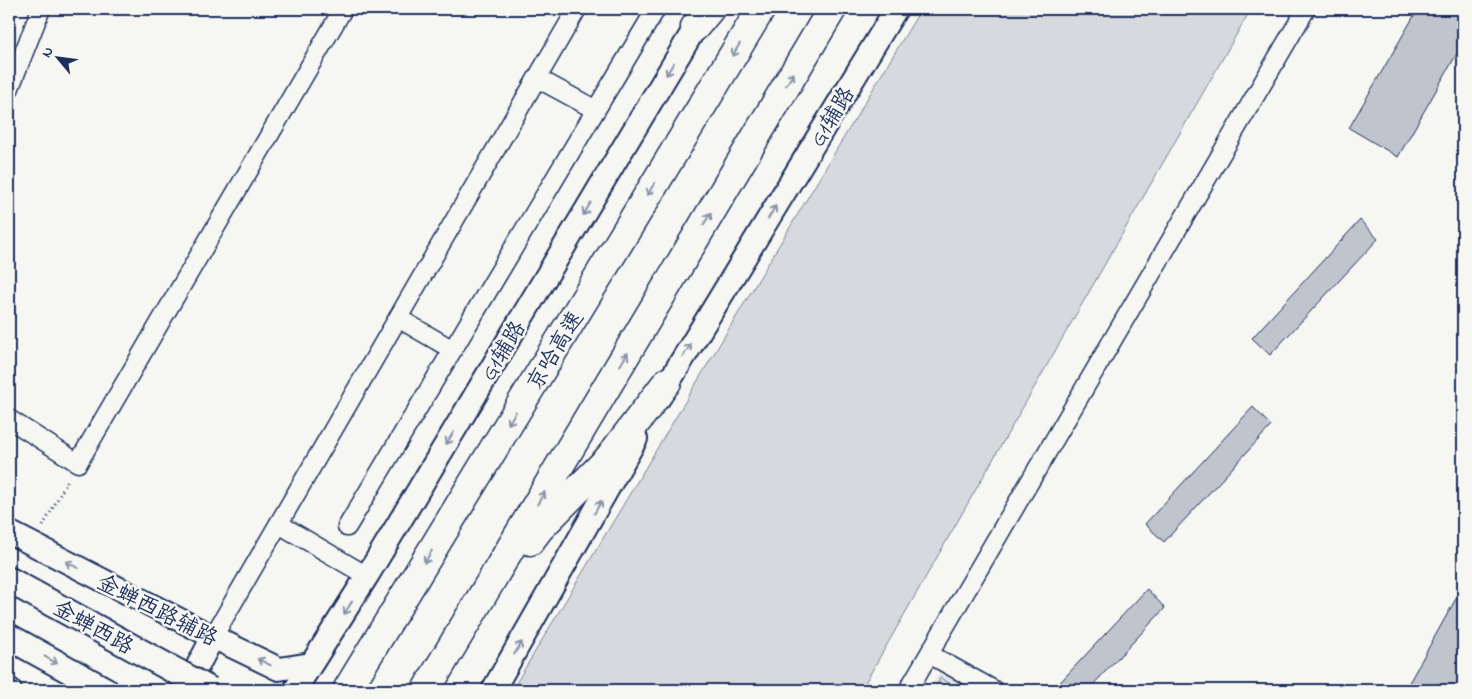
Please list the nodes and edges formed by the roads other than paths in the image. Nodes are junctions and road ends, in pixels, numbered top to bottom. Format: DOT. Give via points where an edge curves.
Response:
graph roads {
  1 [pos="41,9"];
  2 [pos="343,9"];
  3 [pos="577,9"];
  4 [pos="656,9"];
  5 [pos="761,9"];
  6 [pos="832,9"];
  7 [pos="896,9"];
  8 [pos="1306,9"];
  9 [pos="704,15"];
  10 [pos="537,78"];
  11 [pos="9,90"];
  12 [pos="596,110"];
  13 [pos="398,318"];
  14 [pos="453,350"];
  15 [pos="668,382"];
  16 [pos="9,419"];
  17 [pos="278,524"];
  18 [pos="347,526"];
  19 [pos="9,532"];
  20 [pos="367,576"];
  21 [pos="9,580"];
  22 [pos="462,632"];
  23 [pos="9,637"];
  24 [pos="213,637"];
  25 [pos="929,654"];
  26 [pos="311,664"];
  27 [pos="182,682"];
  28 [pos="105,690"];
  29 [pos="210,690"];
  30 [pos="295,690"];
  31 [pos="347,690"];
  32 [pos="426,690"];
  33 [pos="493,690"];
  34 [pos="908,690"];
  35 [pos="994,690"];
  1 -- 11 [label="street"];
  2 -- 16 [label="street" via="78,462"];
  3 -- 10 [label="street"];
  4 -- 12 [label="street"];
  5 -- 31 [label="highway, 京哈高速, one-way"];
  22 -- 6 [label="highway, one-way"];
  15 -- 7 [label="street, G1辅路, one-way"];
  8 -- 25 [label="street"];
  9 -- 20 [label="street, G1辅路, one-way"];
  10 -- 12 [label="street"];
  10 -- 13 [label="street"];
  12 -- 14 [label="street"];
  13 -- 14 [label="street"];
  13 -- 17 [label="street"];
  14 -- 18 [label="street"];
  15 -- 22 [label="highway" via="609,458 540,528"];
  33 -- 15 [label="street, G1辅路, one-way"];
  17 -- 20 [label="street"];
  17 -- 24 [label="street"];
  24 -- 19 [label="street, 金蝉西路辅路, one-way"];
  20 -- 26 [label="street, G1辅路, one-way"];
  21 -- 27 [label="main road, 金蝉西路"];
  22 -- 32 [label="highway"];
  23 -- 28 [label="main road, one-way"];
  26 -- 24 [label="street, 金蝉西路辅路, one-way" via="279,669"];
  24 -- 27 [label="street"];
  25 -- 34 [label="street"];
  25 -- 35 [label="street"];
  26 -- 30 [label="street, G1辅路"];
  27 -- 29 [label="main road, 金蝉西路, bridge"];
}
